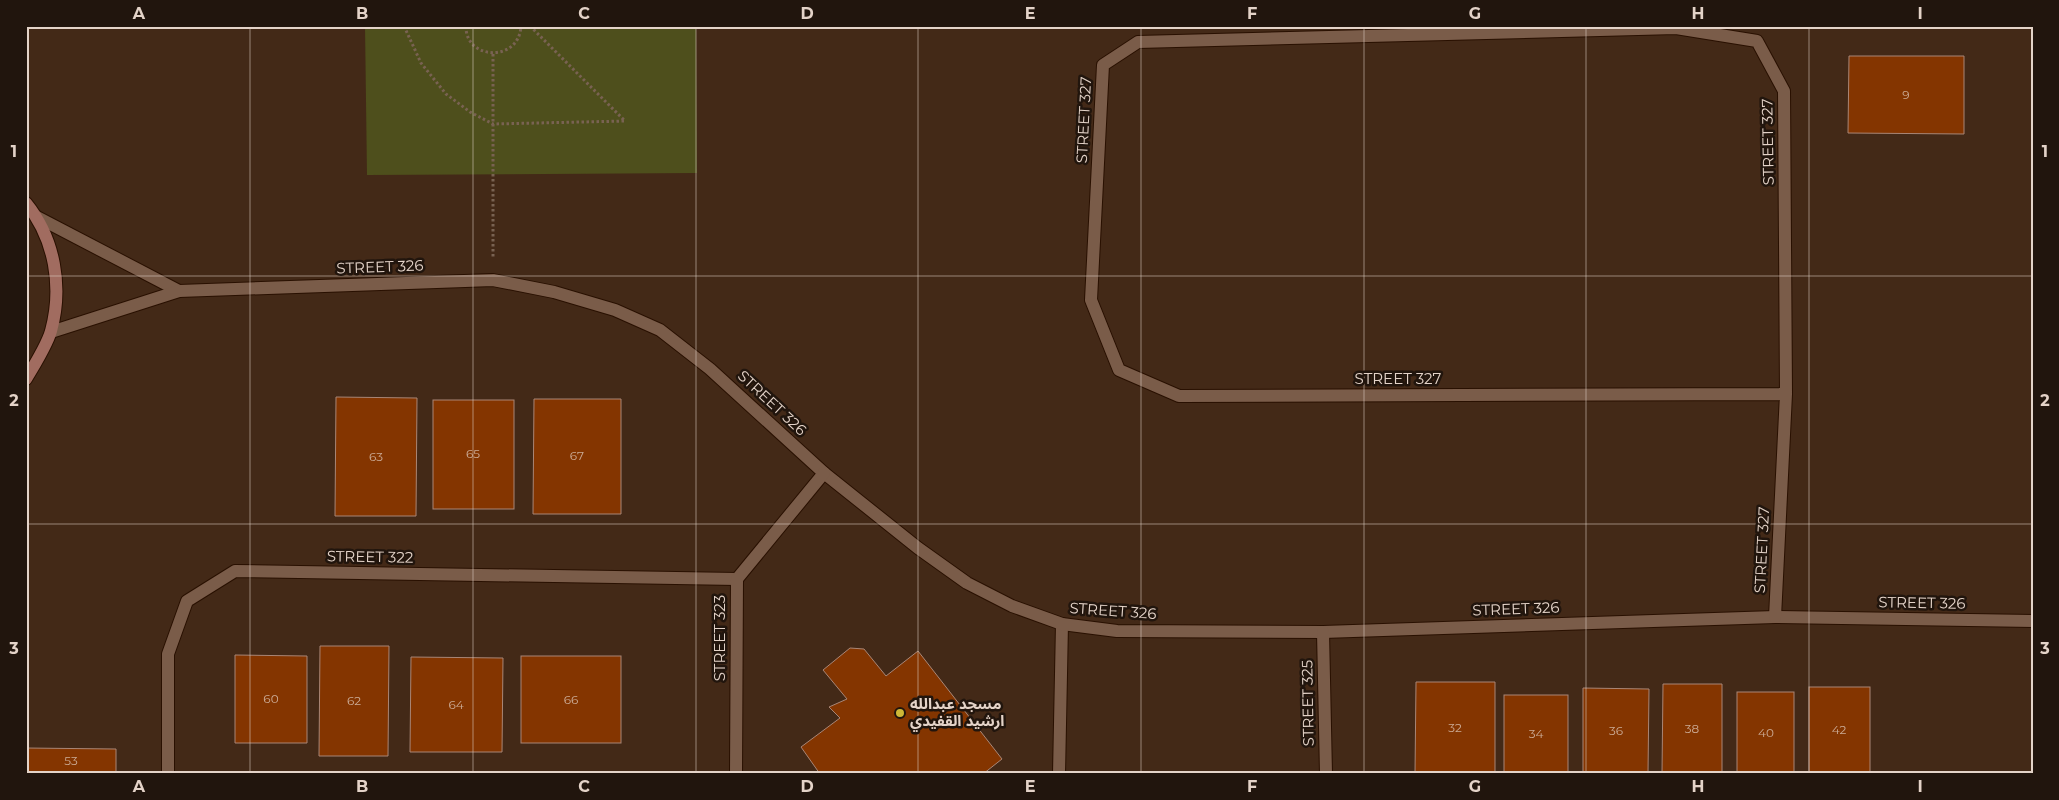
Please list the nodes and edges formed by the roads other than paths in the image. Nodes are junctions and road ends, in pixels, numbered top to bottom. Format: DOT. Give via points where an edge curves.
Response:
graph roads {
  1 [pos="26,203"];
  2 [pos="37,217"];
  3 [pos="179,291"];
  4 [pos="51,332"];
  5 [pos="26,379"];
  6 [pos="1786,394"];
  7 [pos="824,473"];
  8 [pos="737,579"];
  9 [pos="1775,617"];
  10 [pos="2033,621"];
  11 [pos="1062,624"];
  12 [pos="1323,632"];
  13 [pos="168,774"];
  14 [pos="736,774"];
  15 [pos="1059,774"];
  16 [pos="1326,774"];
  1 -- 2 [label="street"];
  2 -- 3 [label="street, STREET 326"];
  2 -- 4 [label="street" via="53,254 57,294"];
  3 -- 4 [label="street, STREET 326"];
  3 -- 7 [label="street, STREET 326" via="493,280 554,292 616,310 660,330 710,369"];
  4 -- 5 [label="street"];
  6 -- 6 [label="street, STREET 327" via="1784,91 1757,41 1676,28 1138,42 1103,65 1091,300 1120,370 1179,396"];
  6 -- 9 [label="street, STREET 327"];
  7 -- 8 [label="street, STREET 323"];
  7 -- 11 [label="street, STREET 326" via="967,583 1012,606"];
  8 -- 13 [label="street, STREET 322" via="235,571 188,601 168,654"];
  8 -- 14 [label="street, STREET 323"];
  9 -- 10 [label="street, STREET 326"];
  9 -- 12 [label="street, STREET 326"];
  11 -- 12 [label="street, STREET 326" via="1117,631"];
  11 -- 15 [label="street"];
  12 -- 16 [label="street, STREET 325"];
}
